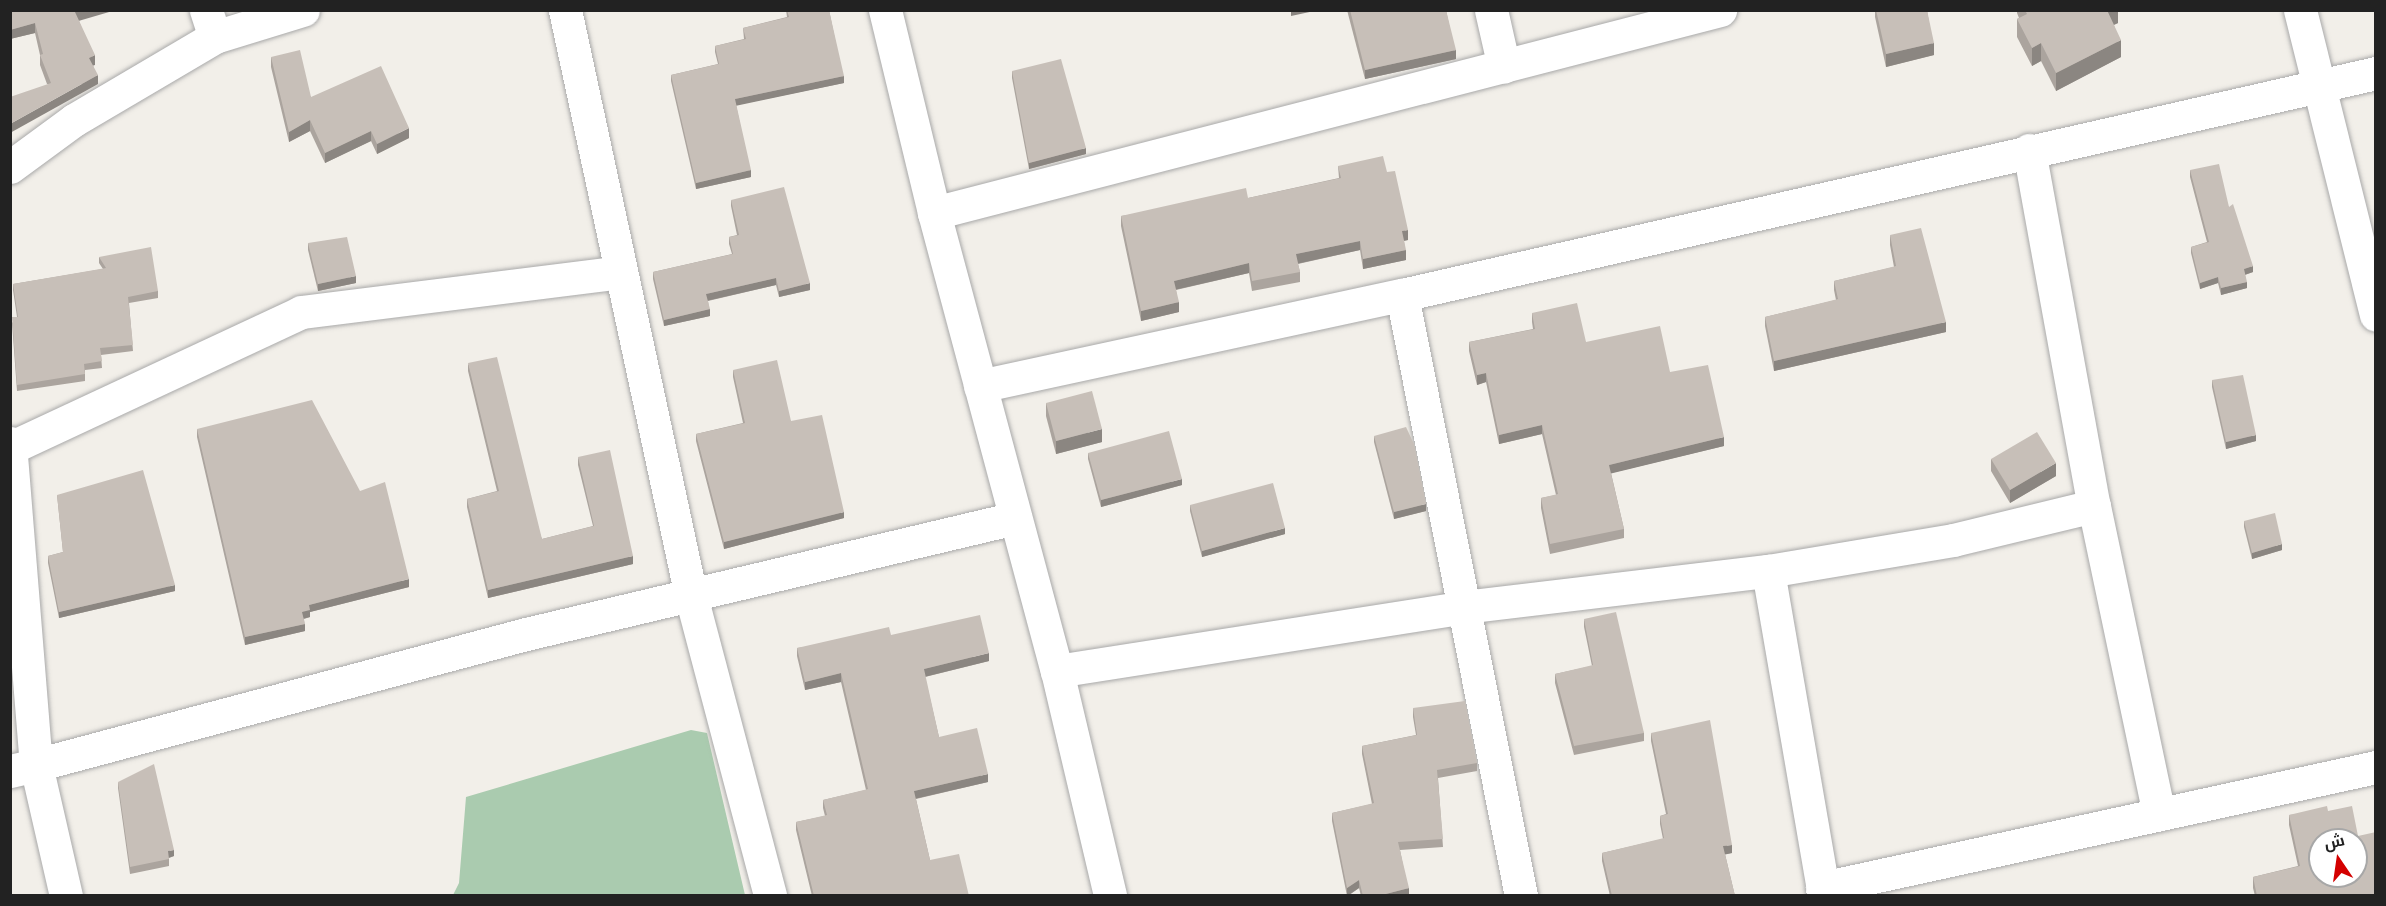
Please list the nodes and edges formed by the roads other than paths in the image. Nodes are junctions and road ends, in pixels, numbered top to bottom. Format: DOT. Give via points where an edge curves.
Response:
graph roads {
  1 [pos="303,10"];
  2 [pos="565,10"];
  3 [pos="885,10"];
  4 [pos="1491,10"];
  5 [pos="1720,10"];
  6 [pos="2300,10"];
  7 [pos="211,24"];
  8 [pos="1503,67"];
  9 [pos="2376,73"];
  10 [pos="2319,84"];
  11 [pos="2030,150"];
  12 [pos="10,167"];
  13 [pos="934,213"];
  14 [pos="621,272"];
  15 [pos="1402,295"];
  16 [pos="2376,315"];
  17 [pos="980,386"];
  18 [pos="11,446"];
  19 [pos="2094,506"];
  20 [pos="1016,518"];
  21 [pos="1768,571"];
  22 [pos="691,596"];
  23 [pos="1464,607"];
  24 [pos="1057,671"];
  25 [pos="2376,767"];
  26 [pos="23,768"];
  27 [pos="2159,814"];
  28 [pos="1823,892"];
  29 [pos="66,896"];
  30 [pos="770,896"];
  31 [pos="1110,896"];
  32 [pos="1521,896"];
  1 -- 7 [label="street"];
  2 -- 14 [label="street"];
  3 -- 13 [label="street"];
  4 -- 8 [label="street"];
  5 -- 8 [label="street"];
  6 -- 10 [label="street"];
  7 -- 12 [label="street"];
  8 -- 13 [label="street"];
  9 -- 10 [label="street"];
  10 -- 11 [label="street"];
  10 -- 16 [label="street"];
  11 -- 15 [label="street"];
  11 -- 19 [label="street"];
  13 -- 17 [label="street"];
  14 -- 18 [label="street" via="301,312"];
  14 -- 22 [label="street"];
  15 -- 17 [label="street"];
  15 -- 23 [label="street"];
  17 -- 20 [label="street"];
  18 -- 26 [label="street"];
  19 -- 21 [label="street" via="1953,540"];
  19 -- 27 [label="street"];
  20 -- 22 [label="street"];
  20 -- 24 [label="street"];
  21 -- 23 [label="street"];
  21 -- 28 [label="street"];
  22 -- 26 [label="street" via="526,634"];
  22 -- 30 [label="street"];
  23 -- 24 [label="street"];
  23 -- 32 [label="street"];
  24 -- 31 [label="street"];
  25 -- 27 [label="street"];
  26 -- 29 [label="street"];
  27 -- 28 [label="street"];
}
